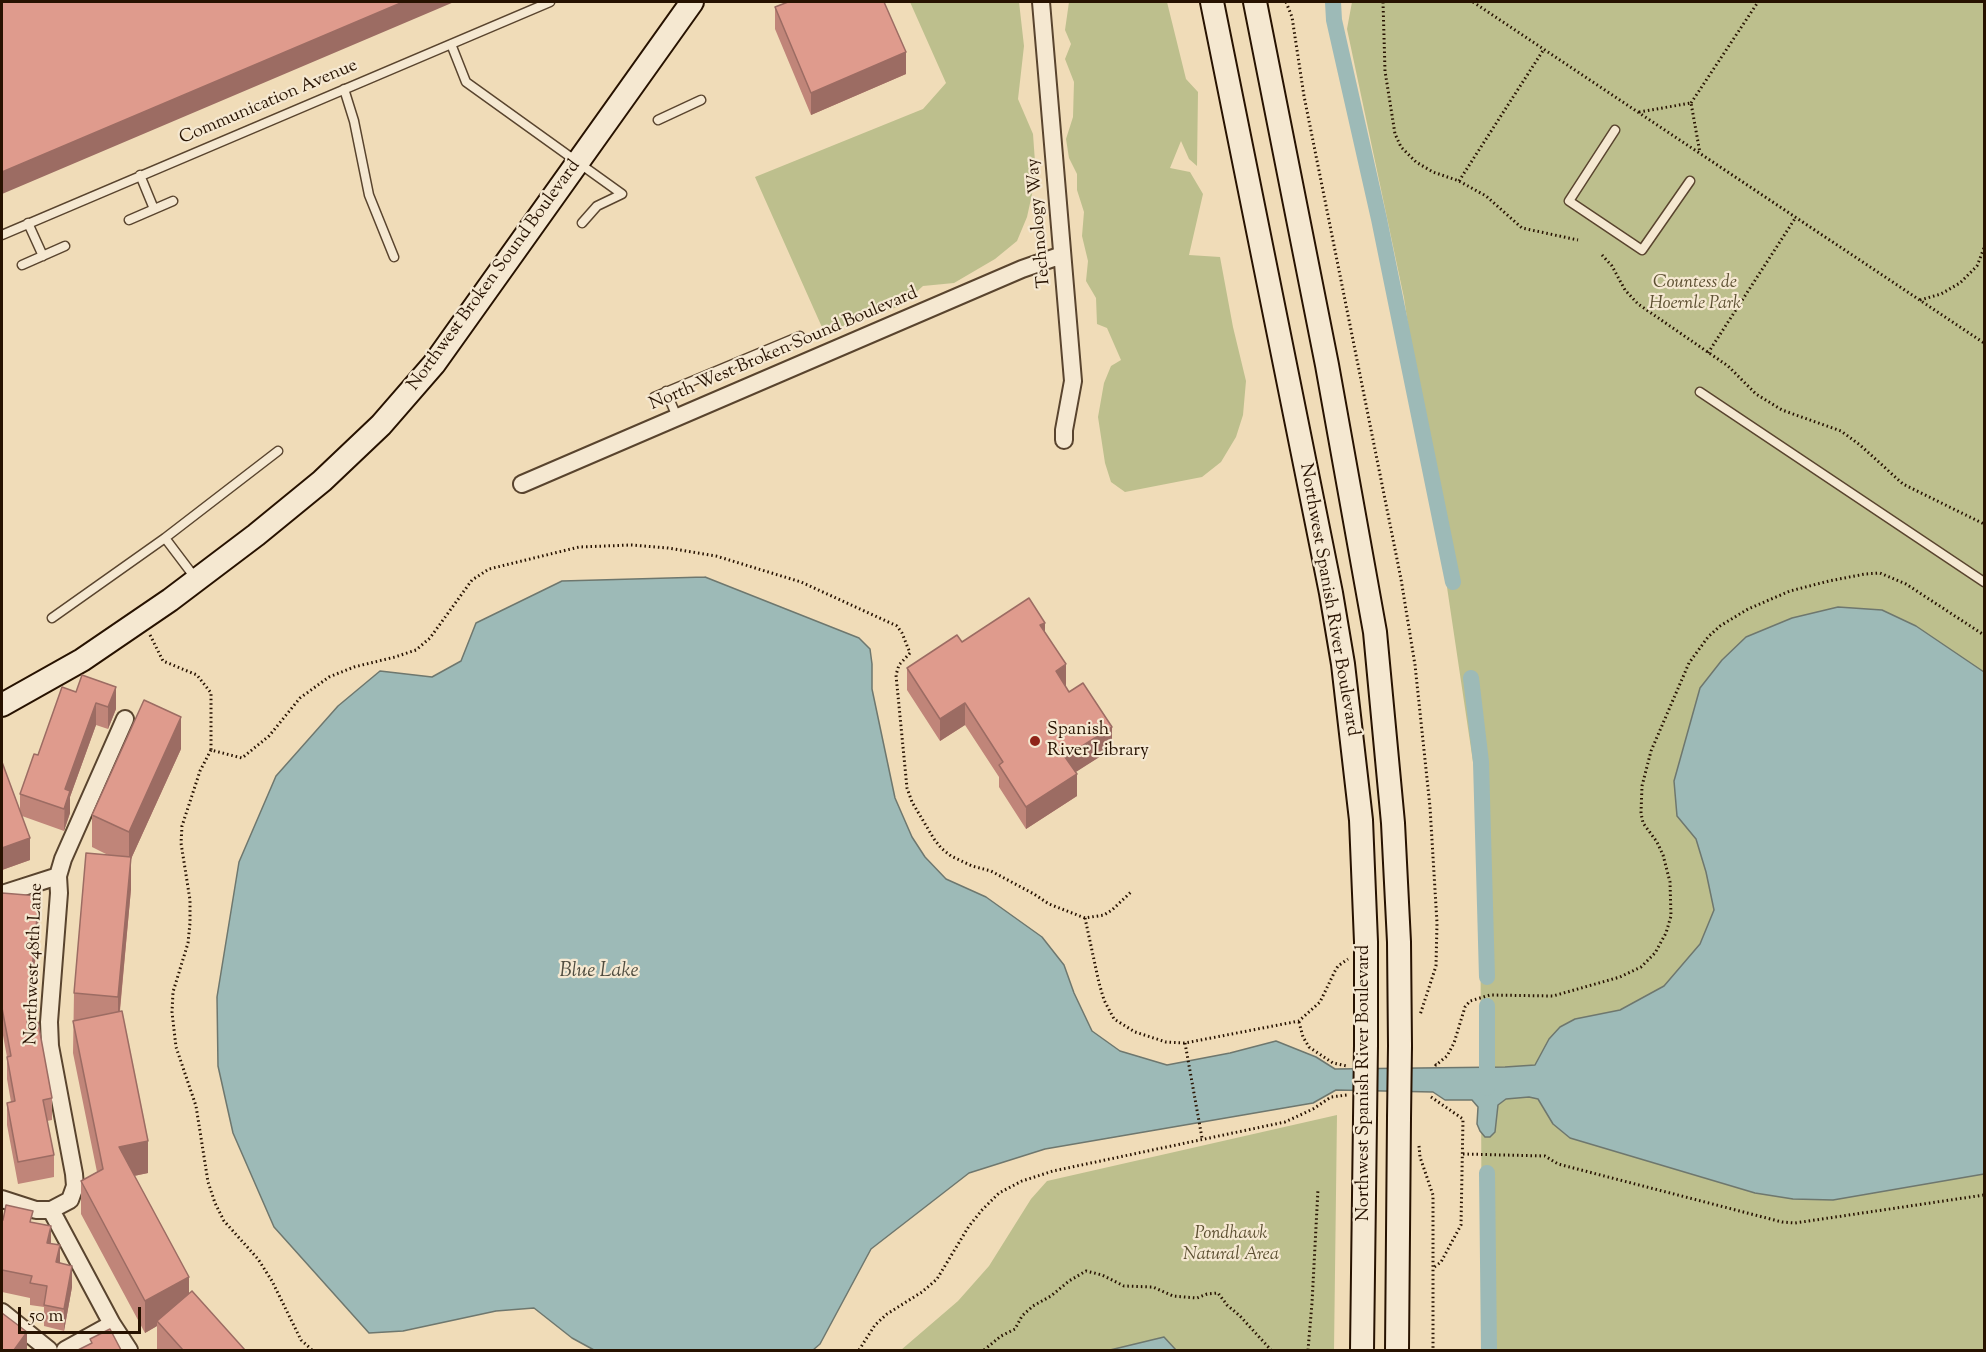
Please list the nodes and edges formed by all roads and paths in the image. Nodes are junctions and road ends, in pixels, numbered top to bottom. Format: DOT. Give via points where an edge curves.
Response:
graph roads {
  1 [pos="550,2"];
  2 [pos="692,2"];
  3 [pos="1041,2"];
  4 [pos="1212,2"];
  5 [pos="1255,2"];
  6 [pos="1286,2"];
  7 [pos="1383,2"];
  8 [pos="1473,2"];
  9 [pos="1758,2"];
  10 [pos="451,44"];
  11 [pos="1544,49"];
  12 [pos="344,89"];
  13 [pos="701,100"];
  14 [pos="1691,104"];
  15 [pos="1638,112"];
  16 [pos="657,120"];
  17 [pos="1616,130"];
  18 [pos="1700,153"];
  19 [pos="578,163"];
  20 [pos="140,175"];
  21 [pos="1459,181"];
  22 [pos="1690,181"];
  23 [pos="173,201"];
  24 [pos="154,209"];
  25 [pos="1796,217"];
  26 [pos="129,220"];
  27 [pos="28,223"];
  28 [pos="582,224"];
  29 [pos="2,235"];
  30 [pos="1578,240"];
  31 [pos="65,246"];
  32 [pos="1984,248"];
  33 [pos="1062,255"];
  34 [pos="1602,255"];
  35 [pos="43,256"];
  36 [pos="394,257"];
  37 [pos="22,265"];
  38 [pos="1920,300"];
  39 [pos="800,336"];
  40 [pos="1984,343"];
  41 [pos="1708,353"];
  42 [pos="666,392"];
  43 [pos="1700,392"];
  44 [pos="654,397"];
  45 [pos="677,417"];
  46 [pos="1064,440"];
  47 [pos="278,451"];
  48 [pos="522,484"];
  49 [pos="1984,524"];
  50 [pos="165,538"];
  51 [pos="197,580"];
  52 [pos="1984,582"];
  53 [pos="52,618"];
  54 [pos="143,620"];
  55 [pos="1375,632"];
  56 [pos="1984,635"];
  57 [pos="1339,637"];
  58 [pos="1378,659"];
  59 [pos="1343,664"];
  60 [pos="2,705"];
  61 [pos="125,719"];
  62 [pos="211,750"];
  63 [pos="58,876"];
  64 [pos="1131,892"];
  65 [pos="2,894"];
  66 [pos="1085,918"];
  67 [pos="1351,957"];
  68 [pos="1420,1020"];
  69 [pos="1299,1021"];
  70 [pos="1185,1043"];
  71 [pos="1436,1064"];
  72 [pos="1347,1066"];
  73 [pos="1347,1095"];
  74 [pos="1431,1096"];
  75 [pos="1419,1137"];
  76 [pos="1202,1138"];
  77 [pos="1463,1154"];
  78 [pos="1318,1189"];
  79 [pos="1984,1195"];
  80 [pos="2,1199"];
  81 [pos="51,1210"];
  82 [pos="1433,1268"];
  83 [pos="2,1312"];
  84 [pos="111,1324"];
  85 [pos="50,1350"];
  86 [pos="65,1350"];
  87 [pos="129,1350"];
  88 [pos="312,1350"];
  89 [pos="859,1350"];
  90 [pos="984,1350"];
  91 [pos="1271,1350"];
  92 [pos="1308,1350"];
  93 [pos="1362,1350"];
  94 [pos="1397,1350"];
  95 [pos="1433,1350"];
  1 -- 10 [label="lane, Communication Avenue"];
  2 -- 19 [label="main road, Northwest Broken Sound Boulevard"];
  3 -- 33 [label="street, Technology Way"];
  4 -- 57 [label="main road, Northwest Spanish River Boulevard"];
  5 -- 55 [label="main road, Northwest Spanish River Boulevard"];
  6 -- 68 [label="path" via="1401,579 1416,676 1430,807 1437,943 1436,966"];
  7 -- 21 [label="path" via="1385,71 1395,134 1416,162"];
  8 -- 11 [label="path"];
  9 -- 14 [label="path"];
  10 -- 12 [label="lane, Communication Avenue"];
  10 -- 19 [label="lane" via="466,82"];
  11 -- 15 [label="path"];
  11 -- 21 [label="path"];
  12 -- 20 [label="lane, Communication Avenue"];
  12 -- 36 [label="lane" via="369,195"];
  13 -- 16 [label="lane"];
  14 -- 15 [label="path"];
  14 -- 18 [label="path"];
  15 -- 18 [label="path"];
  17 -- 22 [label="lane" via="1569,201 1642,250"];
  18 -- 25 [label="path"];
  19 -- 28 [label="lane" via="622,194 597,206"];
  19 -- 51 [label="main road, Northwest Broken Sound Boulevard" via="434,364 405,398 322,481"];
  20 -- 24 [label="lane"];
  20 -- 27 [label="lane, Communication Avenue"];
  21 -- 30 [label="path" via="1486,196 1522,228"];
  23 -- 24 [label="lane"];
  24 -- 26 [label="lane"];
  25 -- 38 [label="path"];
  25 -- 41 [label="path"];
  27 -- 29 [label="lane, Communication Avenue"];
  27 -- 35 [label="lane"];
  31 -- 35 [label="lane"];
  32 -- 38 [label="path" via="1977,266 1960,284"];
  33 -- 45 [label="street, North West Broken Sound Boulevard"];
  33 -- 46 [label="street, Technology Way" via="1073,381"];
  34 -- 41 [label="path" via="1638,304"];
  35 -- 37 [label="lane"];
  38 -- 40 [label="path"];
  39 -- 42 [label="lane"];
  41 -- 49 [label="path" via="1728,366 1756,394 1782,410 1841,431 1903,484"];
  42 -- 44 [label="lane"];
  42 -- 45 [label="lane"];
  43 -- 52 [label="lane"];
  45 -- 48 [label="street, North West Broken Sound Boulevard"];
  47 -- 50 [label="lane"];
  50 -- 51 [label="lane"];
  50 -- 53 [label="lane"];
  51 -- 54 [label="main road, Northwest Broken Sound Boulevard"];
  54 -- 60 [label="main road, Northwest Broken Sound Boulevard"];
  54 -- 62 [label="path" via="163,661 197,675 211,693"];
  55 -- 57 [label="main road"];
  55 -- 58 [label="main road, Northwest Spanish River Boulevard"];
  56 -- 71 [label="path" via="1906,584 1880,573 1790,591 1720,626 1689,663 1651,751 1642,786 1643,823 1663,855 1670,882 1671,916 1655,952 1641,967 1620,977 1553,996 1490,995 1470,1001 1447,1056"];
  57 -- 59 [label="main road, Northwest Spanish River Boulevard"];
  58 -- 59 [label="main road"];
  58 -- 94 [label="main road, Northwest Spanish River Boulevard, bridge" via="1397,886"];
  59 -- 93 [label="main road, Northwest Spanish River Boulevard, bridge" via="1361,820 1366,942"];
  61 -- 63 [label="street, Northwest 48th Lane"];
  62 -- 66 [label="path" via="243,758 269,736 300,698 329,677 416,650 430,638 472,580 489,569 579,547 631,545 716,555 801,582 897,626 910,653 896,675 907,788 934,839 951,856 991,871 1049,904"];
  62 -- 88 [label="path" via="182,826 190,900 188,943 173,992 177,1047 196,1106 214,1203 224,1221 258,1259 301,1340"];
  63 -- 65 [label="street"];
  63 -- 81 [label="street, Northwest 48th Lane" via="50,1046 75,1186 70,1200"];
  64 -- 66 [label="path" via="1104,915"];
  66 -- 70 [label="path" via="1099,983 1114,1019 1156,1040"];
  67 -- 69 [label="path" via="1338,966 1323,999"];
  69 -- 70 [label="path"];
  69 -- 72 [label="path" via="1309,1047 1333,1063"];
  70 -- 76 [label="path"];
  73 -- 76 [label="path" via="1331,1097 1285,1122"];
  74 -- 77 [label="path" via="1463,1119"];
  75 -- 82 [label="path" via="1420,1157 1432,1195"];
  76 -- 89 [label="path" via="1053,1171 999,1193 969,1226 937,1279 887,1314"];
  77 -- 79 [label="path" via="1545,1156 1558,1164 1782,1222"];
  77 -- 82 [label="path" via="1461,1225 1441,1262"];
  78 -- 92 [label="path"];
  80 -- 81 [label="street" via="36,1210"];
  81 -- 84 [label="street"];
  82 -- 95 [label="path"];
  83 -- 85 [label="street"];
  84 -- 86 [label="street"];
  84 -- 87 [label="street"];
  90 -- 91 [label="path" via="1015,1329 1034,1306 1086,1271 1124,1286 1153,1287 1173,1296 1197,1298 1218,1293"];
}
